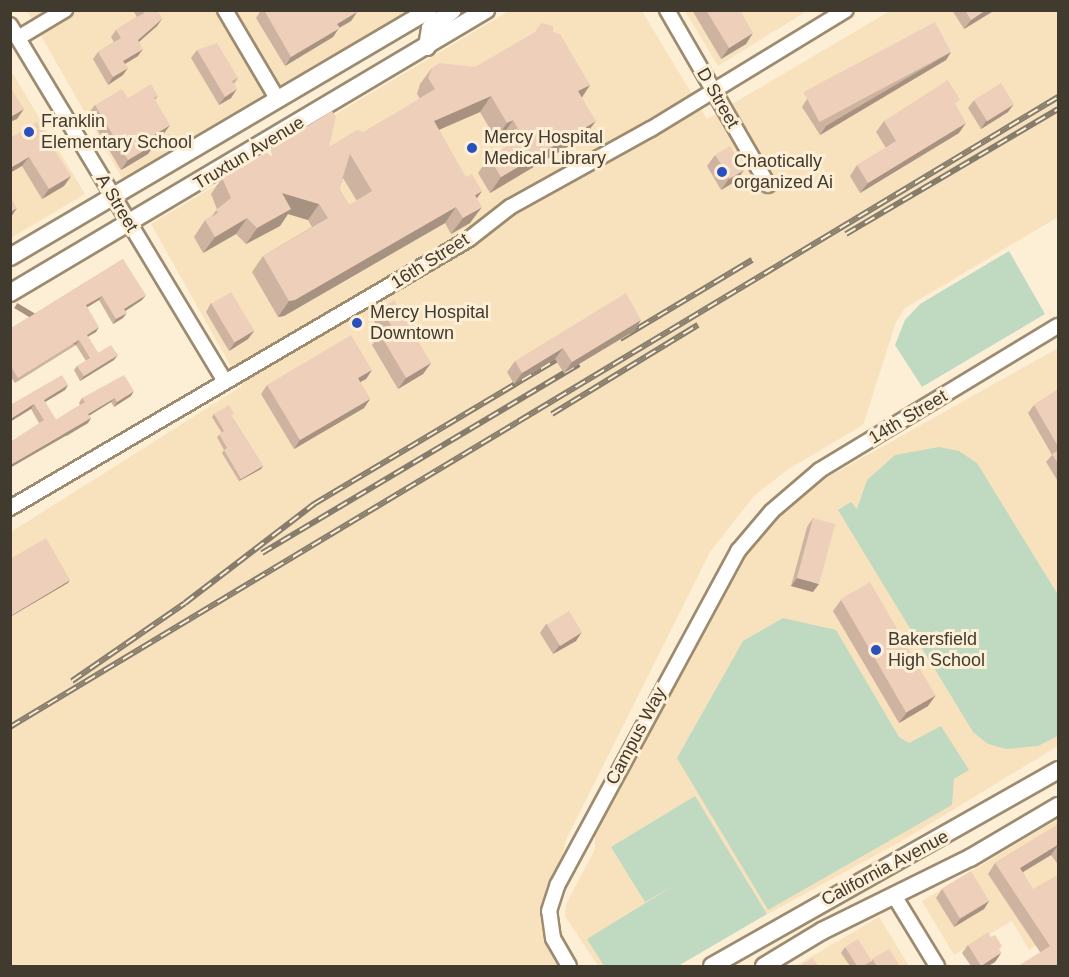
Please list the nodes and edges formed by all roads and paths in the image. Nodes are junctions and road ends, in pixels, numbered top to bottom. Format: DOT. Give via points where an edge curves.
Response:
graph roads {
  1 [pos="65,10"];
  2 [pos="225,10"];
  3 [pos="429,10"];
  4 [pos="453,10"];
  5 [pos="486,10"];
  6 [pos="667,10"];
  7 [pos="846,10"];
  8 [pos="10,25"];
  9 [pos="18,38"];
  10 [pos="427,47"];
  11 [pos="714,92"];
  12 [pos="278,99"];
  13 [pos="768,185"];
  14 [pos="113,197"];
  15 [pos="130,224"];
  16 [pos="10,257"];
  17 [pos="10,293"];
  18 [pos="1059,326"];
  19 [pos="225,381"];
  20 [pos="10,508"];
  21 [pos="765,517"];
  22 [pos="1059,770"];
  23 [pos="1059,806"];
  24 [pos="895,897"];
  25 [pos="569,966"];
  26 [pos="712,966"];
  27 [pos="764,966"];
  28 [pos="937,966"];
  1 -- 9 [label="street"];
  2 -- 12 [label="street"];
  3 -- 12 [label="main road, Truxtun Avenue"];
  4 -- 10 [label="main road" via="430,28"];
  5 -- 10 [label="main road, Truxtun Avenue"];
  6 -- 11 [label="street, D Street"];
  7 -- 11 [label="street, 16th Street"];
  8 -- 9 [label="street, A Street"];
  9 -- 14 [label="street, A Street"];
  10 -- 15 [label="main road, Truxtun Avenue"];
  11 -- 13 [label="street, D Street"];
  11 -- 19 [label="street, 16th Street" via="491,218 469,239"];
  12 -- 14 [label="main road, Truxtun Avenue"];
  14 -- 15 [label="street, A Street"];
  14 -- 16 [label="main road, Truxtun Avenue"];
  15 -- 17 [label="main road, Truxtun Avenue"];
  15 -- 19 [label="street, A Street"];
  18 -- 21 [label="street, 14th Street" via="820,470"];
  19 -- 20 [label="street, 16th Street"];
  21 -- 25 [label="street, Campus Way" via="723,575 558,884 549,911 553,938"];
  22 -- 26 [label="main road, California Avenue"];
  23 -- 24 [label="main road, California Avenue"];
  24 -- 27 [label="main road, California Avenue" via="822,931"];
  24 -- 28 [label="street"];
}
